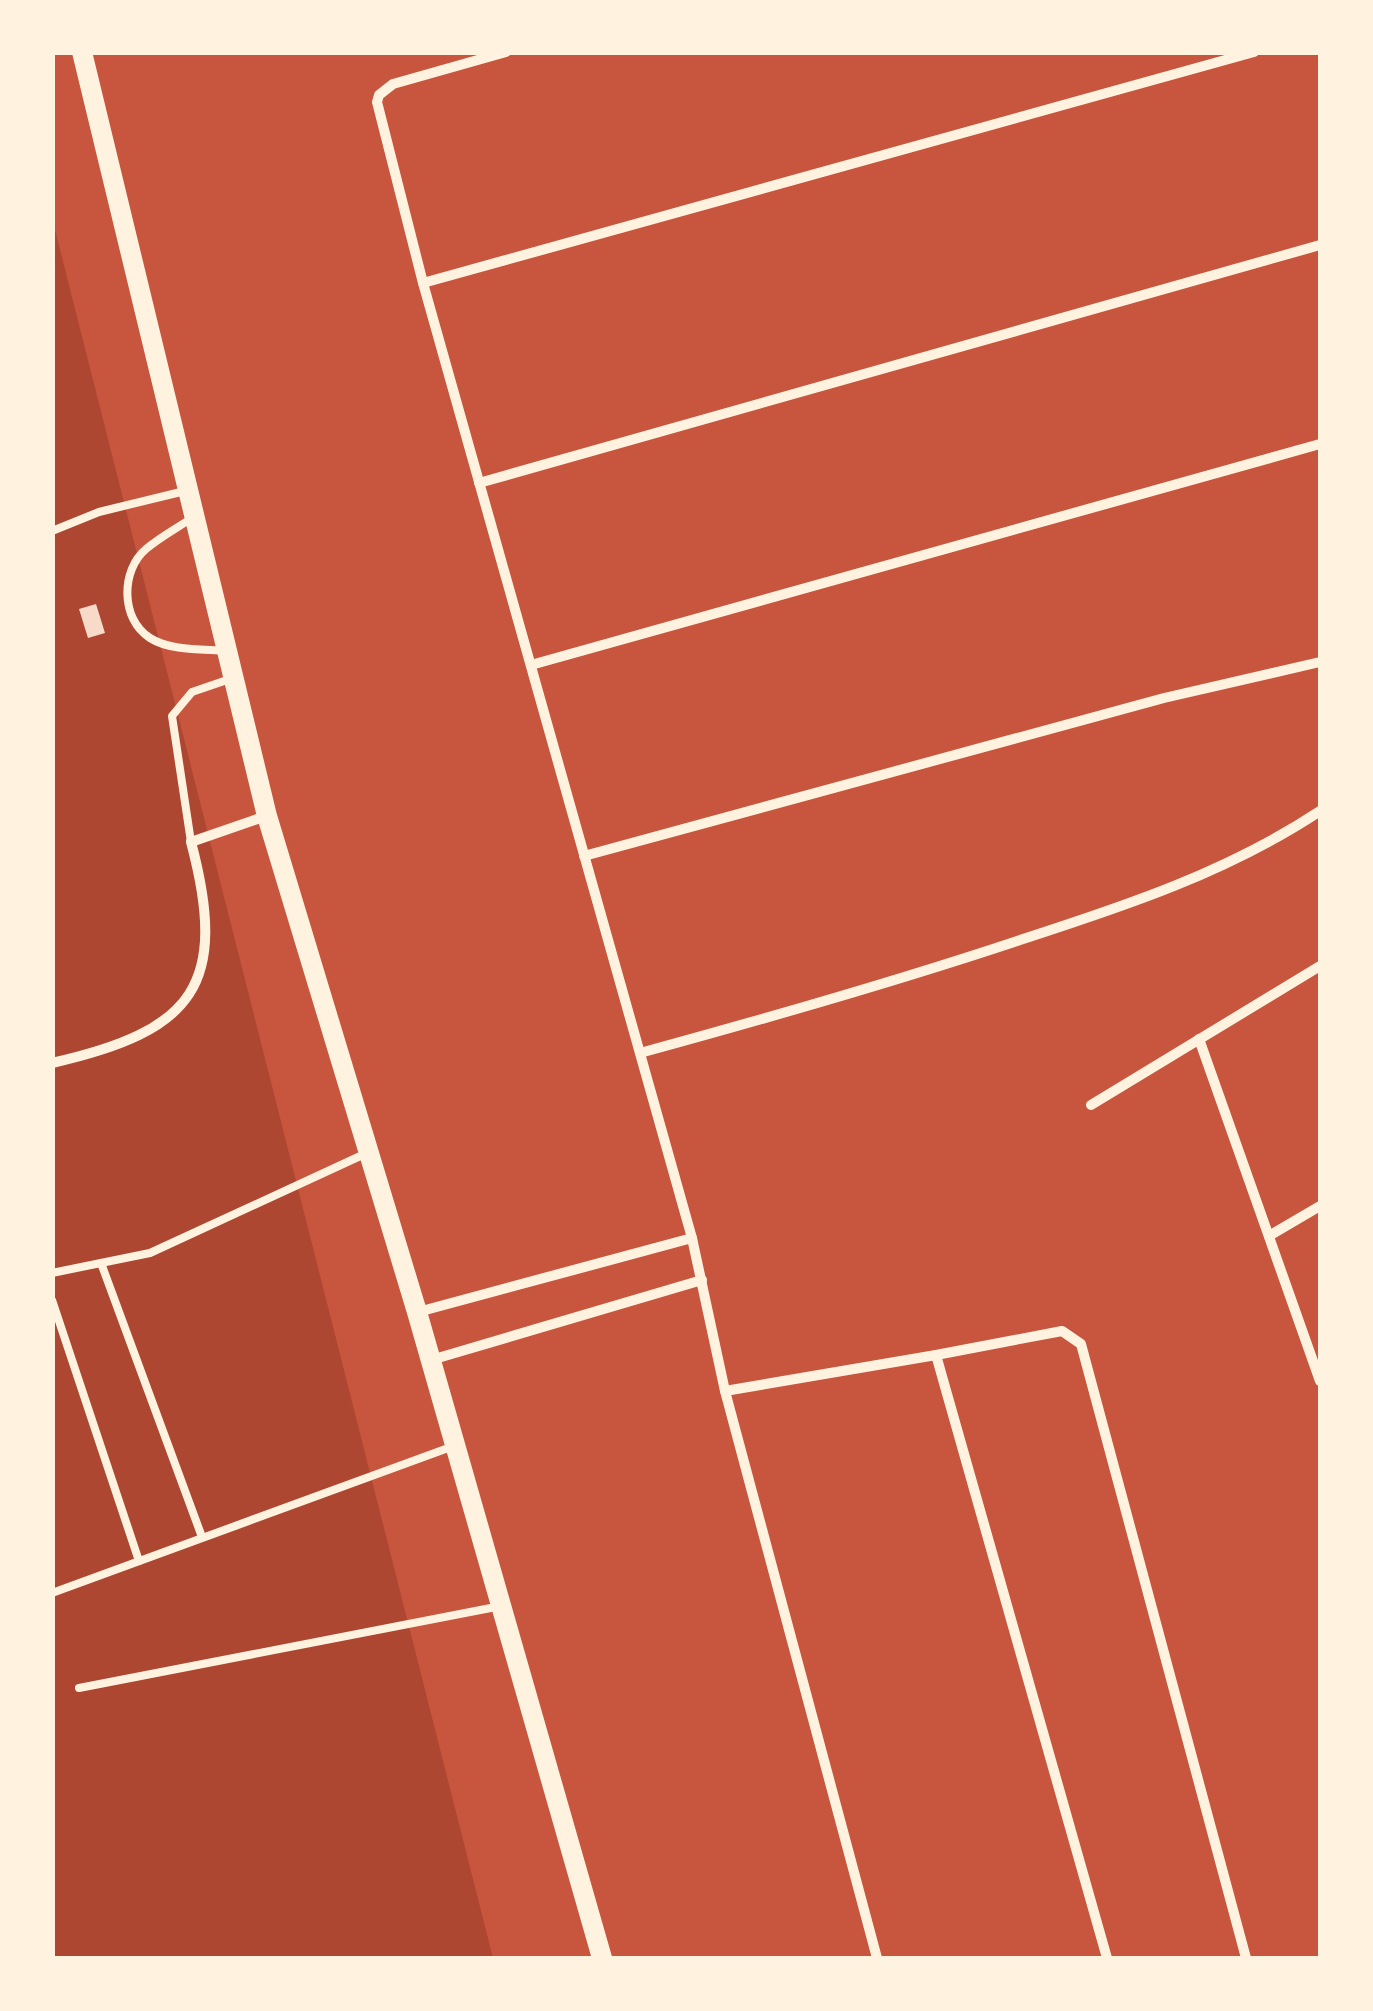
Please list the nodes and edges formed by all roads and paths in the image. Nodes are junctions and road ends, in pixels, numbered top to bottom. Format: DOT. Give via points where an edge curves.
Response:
graph roads {
  1 [pos="82,52"];
  2 [pos="506,52"];
  3 [pos="1254,52"];
  4 [pos="1320,245"];
  5 [pos="423,283"];
  6 [pos="1320,444"];
  7 [pos="479,483"];
  8 [pos="190,490"];
  9 [pos="196,516"];
  10 [pos="52,531"];
  11 [pos="228,652"];
  12 [pos="1320,662"];
  13 [pos="531,665"];
  14 [pos="234,677"];
  15 [pos="1320,811"];
  16 [pos="267,816"];
  17 [pos="192,842"];
  18 [pos="584,856"];
  19 [pos="1320,966"];
  20 [pos="1199,1039"];
  21 [pos="640,1053"];
  22 [pos="52,1062"];
  23 [pos="1091,1106"];
  24 [pos="369,1152"];
  25 [pos="1320,1206"];
  26 [pos="1269,1236"];
  27 [pos="692,1238"];
  28 [pos="100,1263"];
  29 [pos="52,1273"];
  30 [pos="702,1280"];
  31 [pos="52,1300"];
  32 [pos="418,1312"];
  33 [pos="936,1355"];
  34 [pos="430,1360"];
  35 [pos="1320,1381"];
  36 [pos="726,1391"];
  37 [pos="456,1446"];
  38 [pos="202,1537"];
  39 [pos="138,1561"];
  40 [pos="52,1593"];
  41 [pos="501,1606"];
  42 [pos="79,1688"];
  43 [pos="602,1958"];
  44 [pos="877,1958"];
  45 [pos="1106,1958"];
  46 [pos="1246,1958"];
  1 -- 8 [label="main road"];
  2 -- 5 [label="street" via="393,84 379,95"];
  3 -- 5 [label="street"];
  4 -- 7 [label="street"];
  5 -- 7 [label="street"];
  6 -- 13 [label="street"];
  7 -- 13 [label="street"];
  8 -- 9 [label="main road"];
  8 -- 10 [label="lane" via="98,512"];
  9 -- 11 [label="main road"];
  9 -- 11 [label="lane" via="144,550 130,570 126,595 149,638"];
  11 -- 14 [label="main road"];
  12 -- 18 [label="street"];
  13 -- 18 [label="street"];
  14 -- 16 [label="main road"];
  14 -- 17 [label="lane" via="192,692 172,716"];
  15 -- 21 [label="street" via="1280,838 1159,894 862,993"];
  16 -- 17 [label="street"];
  16 -- 24 [label="main road"];
  17 -- 22 [label="street" via="206,944 189,1000 136,1038"];
  18 -- 21 [label="street"];
  19 -- 20 [label="street"];
  20 -- 23 [label="street"];
  20 -- 26 [label="street"];
  21 -- 27 [label="street"];
  24 -- 28 [label="lane" via="150,1253"];
  24 -- 32 [label="main road"];
  25 -- 26 [label="street"];
  26 -- 35 [label="street"];
  27 -- 30 [label="street"];
  27 -- 32 [label="street"];
  28 -- 29 [label="lane"];
  28 -- 38 [label="lane"];
  30 -- 34 [label="street"];
  30 -- 36 [label="street"];
  31 -- 39 [label="lane"];
  32 -- 34 [label="main road"];
  33 -- 36 [label="street"];
  33 -- 45 [label="street"];
  33 -- 46 [label="street" via="1062,1331 1080,1344"];
  34 -- 37 [label="main road"];
  36 -- 44 [label="street"];
  37 -- 38 [label="lane"];
  37 -- 41 [label="main road"];
  38 -- 39 [label="lane"];
  39 -- 40 [label="lane"];
  41 -- 42 [label="lane"];
  41 -- 43 [label="main road"];
}
